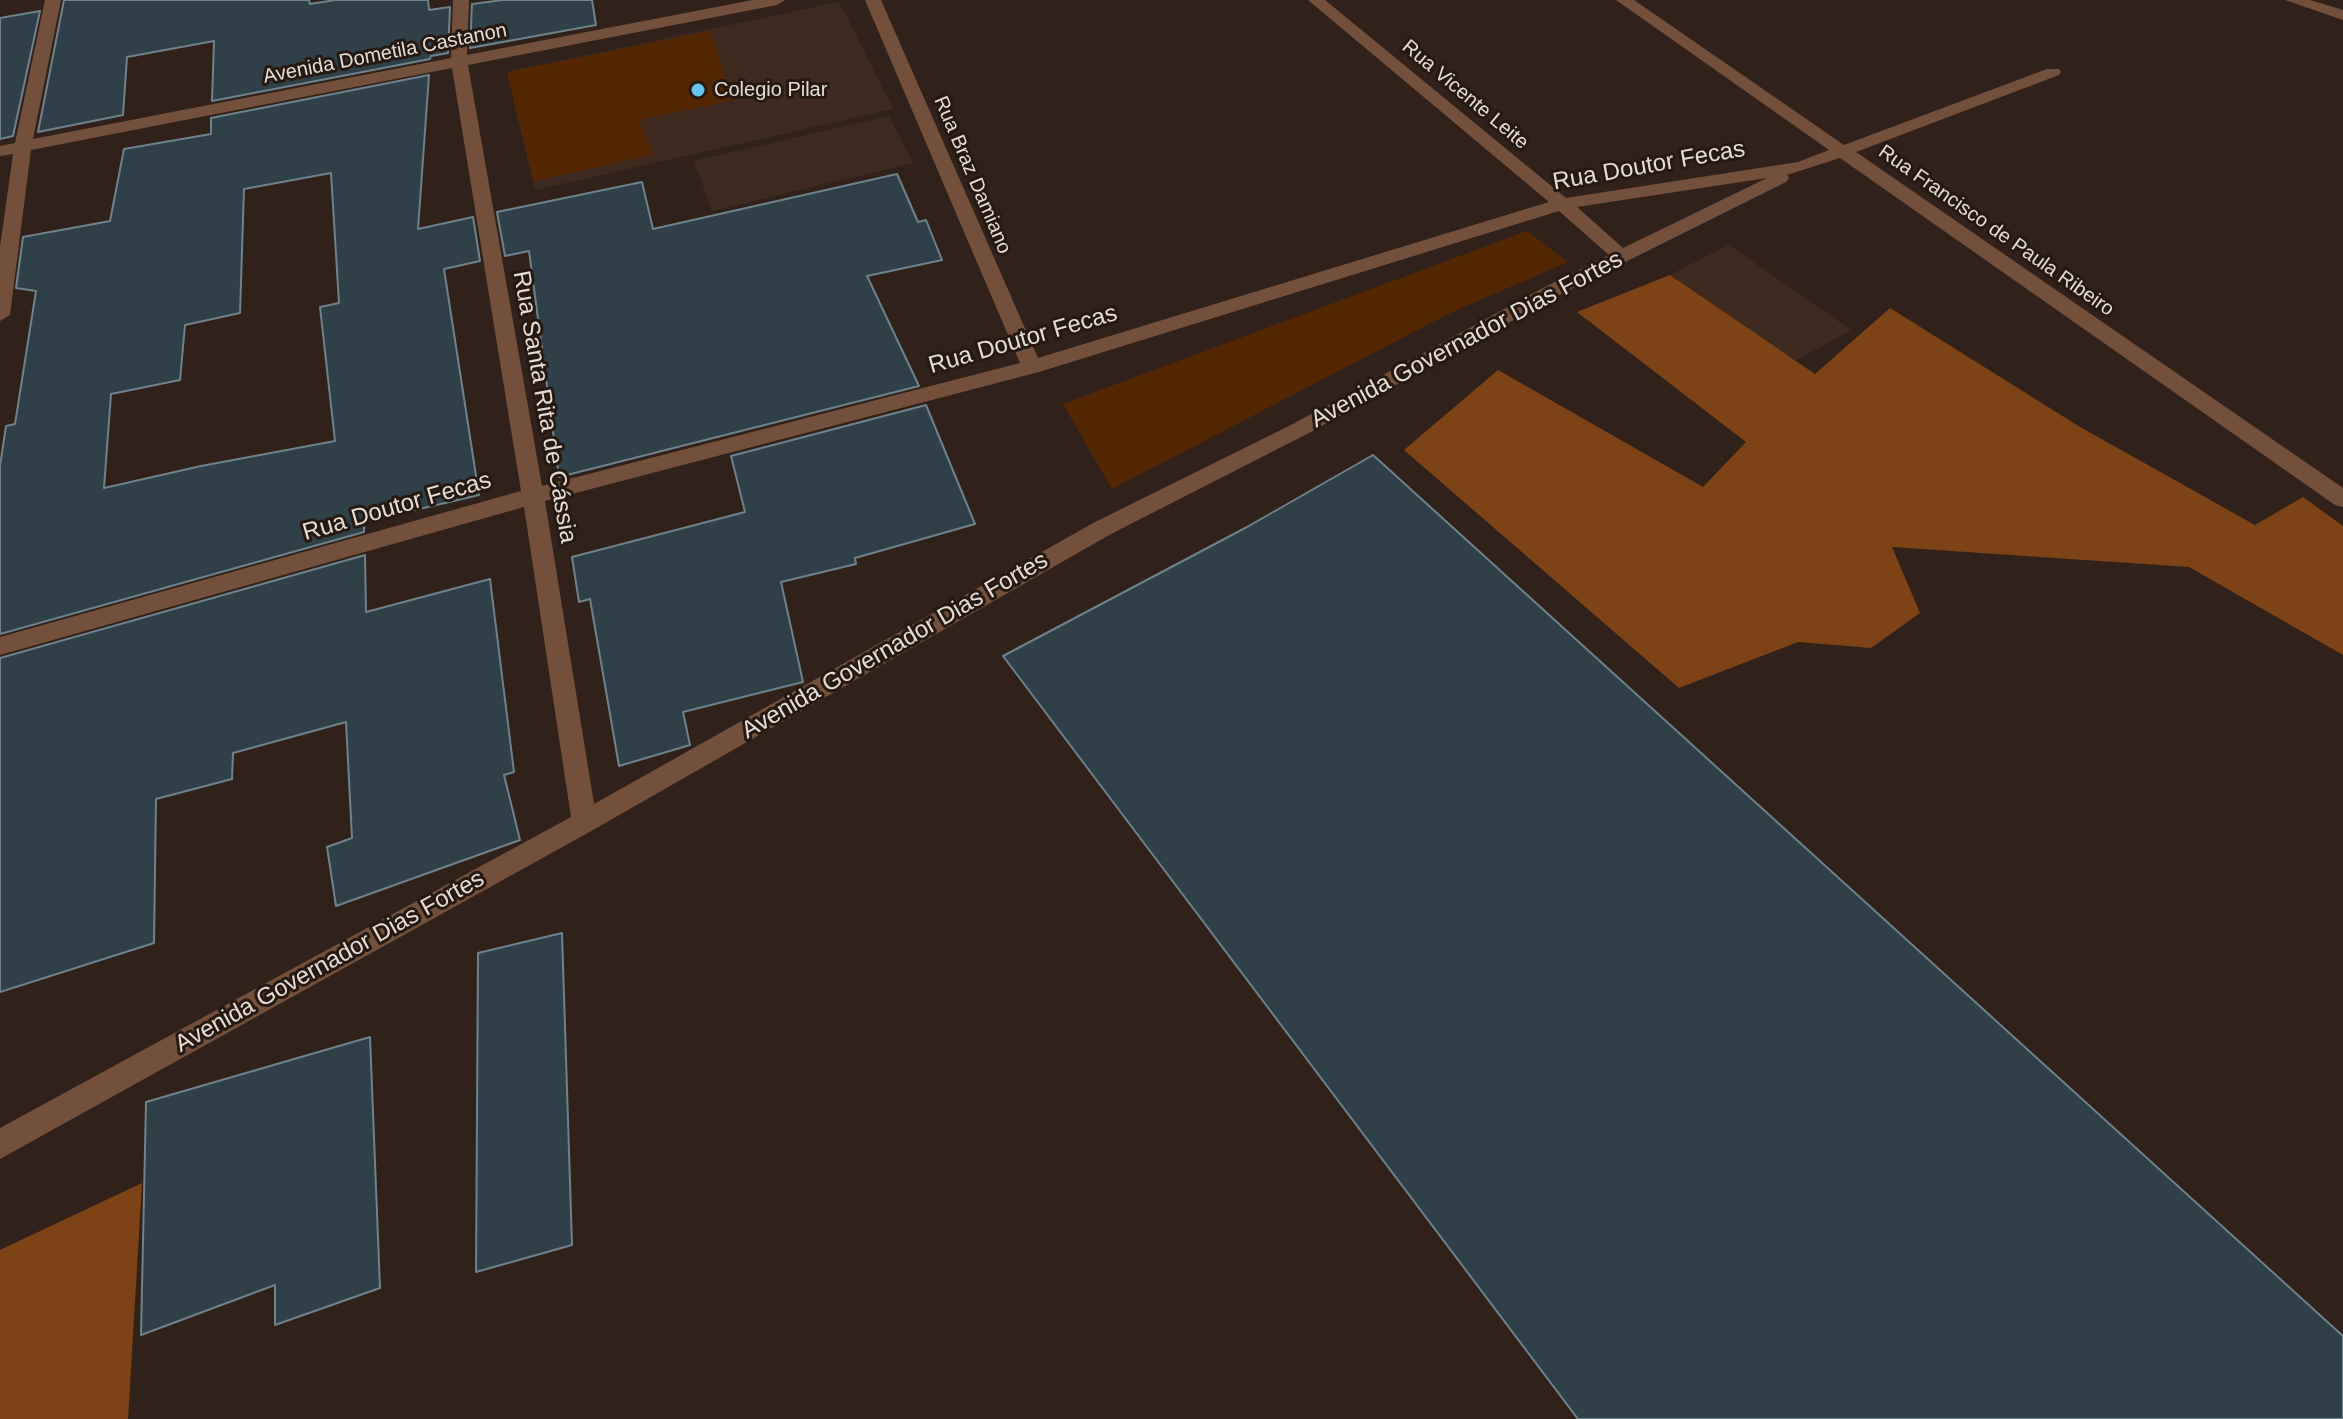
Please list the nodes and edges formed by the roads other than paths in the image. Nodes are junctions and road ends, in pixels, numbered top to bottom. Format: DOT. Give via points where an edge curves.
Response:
graph roads {
  1 [pos="53,0"];
  2 [pos="461,0"];
  3 [pos="777,0"];
  4 [pos="873,0"];
  5 [pos="1316,0"];
  6 [pos="1624,0"];
  7 [pos="2293,0"];
  8 [pos="2343,15"];
  9 [pos="459,63"];
  10 [pos="2053,72"];
  11 [pos="23,146"];
  12 [pos="0,151"];
  13 [pos="1843,152"];
  14 [pos="1801,167"];
  15 [pos="1562,204"];
  16 [pos="1622,257"];
  17 [pos="0,315"];
  18 [pos="1032,367"];
  19 [pos="533,496"];
  20 [pos="2343,499"];
  21 [pos="0,646"];
  22 [pos="584,822"];
  23 [pos="0,1144"];
  1 -- 11 [label="street"];
  2 -- 9 [label="street, Rua Santa Rita de Cássia"];
  3 -- 9 [label="street, Avenida Dometila Castanon"];
  4 -- 18 [label="street, Rua Braz Damiano"];
  5 -- 15 [label="street, Rua Vicente Leite"];
  6 -- 13 [label="street, Rua Francisco de Paula Ribeiro"];
  7 -- 8 [label="street"];
  9 -- 11 [label="street, Avenida Dometila Castanon"];
  9 -- 19 [label="street, Rua Santa Rita de Cássia"];
  10 -- 13 [label="street, Rua Doutor Fecas"];
  11 -- 12 [label="street, Avenida Dometila Castanon"];
  11 -- 17 [label="street"];
  13 -- 14 [label="street, Rua Doutor Fecas"];
  13 -- 20 [label="street, Rua Francisco de Paula Ribeiro"];
  14 -- 15 [label="street, Rua Doutor Fecas"];
  14 -- 16 [label="street, Avenida Governador Dias Fortes"];
  15 -- 16 [label="street, Rua Vicente Leite"];
  15 -- 18 [label="street, Rua Doutor Fecas"];
  16 -- 22 [label="street, Avenida Governador Dias Fortes" via="1103,528"];
  18 -- 19 [label="street, Rua Doutor Fecas"];
  19 -- 21 [label="street, Rua Doutor Fecas"];
  19 -- 22 [label="street, Rua Santa Rita de Cássia"];
  22 -- 23 [label="street, Avenida Governador Dias Fortes"];
}
